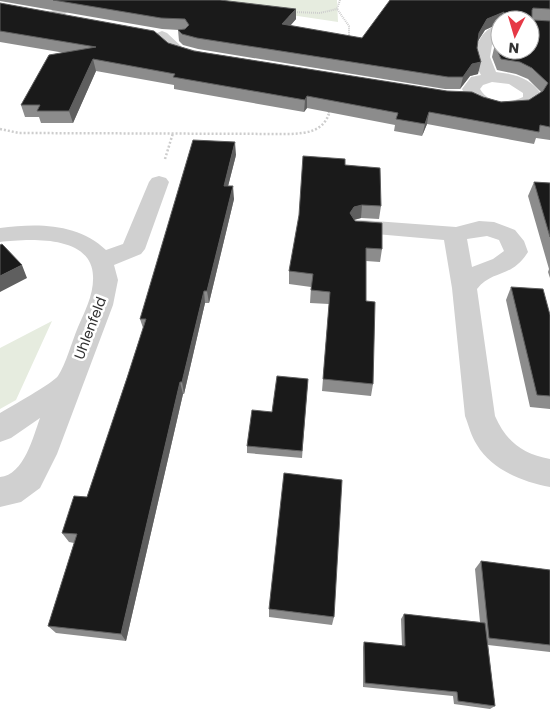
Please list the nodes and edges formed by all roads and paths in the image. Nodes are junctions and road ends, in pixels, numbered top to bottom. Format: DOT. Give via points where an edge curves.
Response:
graph roads {
  1 [pos="77,0"];
  2 [pos="340,0"];
  3 [pos="337,10"];
  4 [pos="291,12"];
  5 [pos="36,13"];
  6 [pos="53,16"];
  7 [pos="76,20"];
  8 [pos="144,33"];
  9 [pos="181,35"];
  10 [pos="162,36"];
  11 [pos="490,37"];
  12 [pos="348,46"];
  13 [pos="224,60"];
  14 [pos="491,78"];
  15 [pos="453,96"];
  16 [pos="476,97"];
  17 [pos="332,103"];
  18 [pos="0,129"];
  19 [pos="159,182"];
  20 [pos="361,227"];
  21 [pos="458,234"];
  22 [pos="0,235"];
  23 [pos="101,261"];
  24 [pos="464,288"];
  25 [pos="68,385"];
  26 [pos="0,429"];
  27 [pos="550,473"];
  28 [pos="0,492"];
  1 -- 6 [label="street"];
  2 -- 3 [label="path"];
  3 -- 4 [label="path"];
  3 -- 12 [label="path" via="348,26"];
  5 -- 6 [label="street"];
  6 -- 7 [label="street"];
  8 -- 10 [label="street"];
  9 -- 10 [label="street"];
  10 -- 13 [label="street" via="176,50"];
  11 -- 14 [label="street" via="486,40 482,66"];
  14 -- 16 [label="street" via="473,84 471,89"];
  14 -- 16 [label="street" via="510,79 526,86 533,96 534,106 501,106"];
  15 -- 16 [label="street"];
  17 -- 18 [label="path" via="324,126 304,134 19,133"];
  19 -- 23 [label="street" via="133,249"];
  20 -- 21 [label="street"];
  21 -- 24 [label="street" via="455,242"];
  21 -- 24 [label="street" via="485,228 502,232 513,241 516,252 497,268 478,274"];
  22 -- 23 [label="street" via="55,234 74,239"];
  23 -- 25 [label="street, Uhlenfeld" via="105,272 103,297"];
  24 -- 27 [label="street" via="480,416 487,434 499,450 519,463"];
  25 -- 26 [label="street"];
  25 -- 28 [label="street, Uhlenfeld" via="29,478 10,491"];
}
